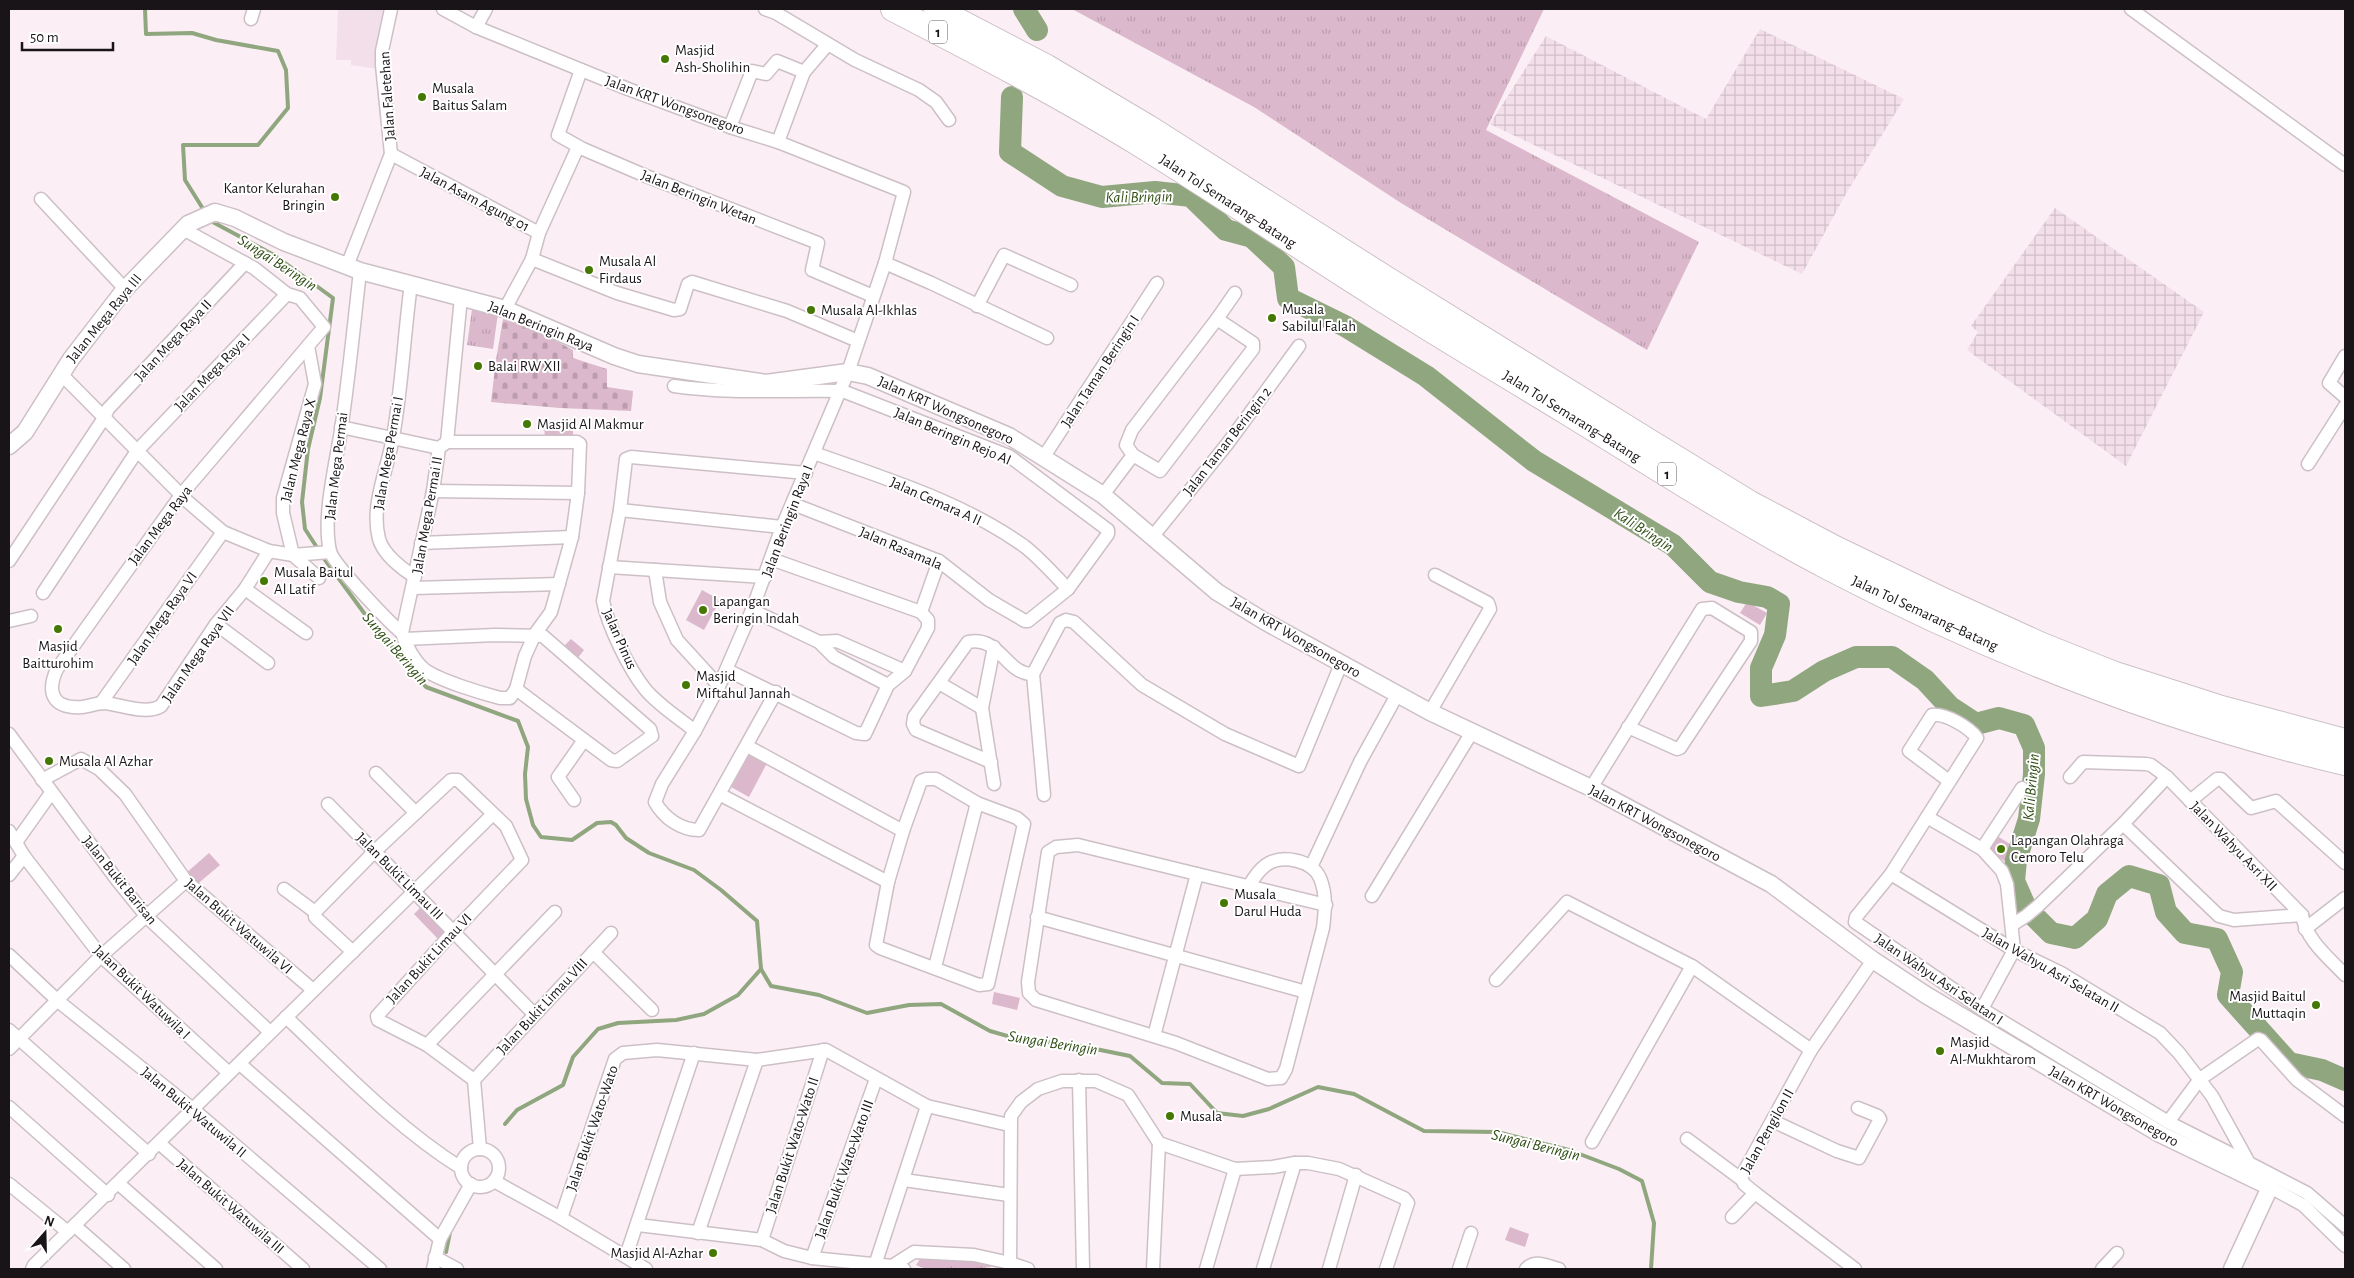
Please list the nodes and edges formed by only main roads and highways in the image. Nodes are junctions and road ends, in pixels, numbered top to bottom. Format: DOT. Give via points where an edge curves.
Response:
graph roads {
  1 [pos="893,9"];
  2 [pos="936,9"];
  3 [pos="990,48"];
  4 [pos="1042,76"];
  5 [pos="2345,741"];
  6 [pos="2345,763"];
  1 -- 3 [label="highway, Jalan Tol Semarang–Batang / 1"];
  2 -- 3 [label="highway, Jalan Tol Semarang–Batang / 1"];
  3 -- 4 [label="highway, Jalan Tol Semarang–Batang / 1"];
  4 -- 5 [label="highway, Jalan Tol Semarang–Batang / 1" via="1148,127 1750,503 1835,548 2042,645 2115,674 2218,707"];
  4 -- 6 [label="highway, Jalan Tol Semarang–Batang / 1" via="1137,143 1378,297 1642,459 1828,568 2026,660 2109,692 2210,725"];
}
